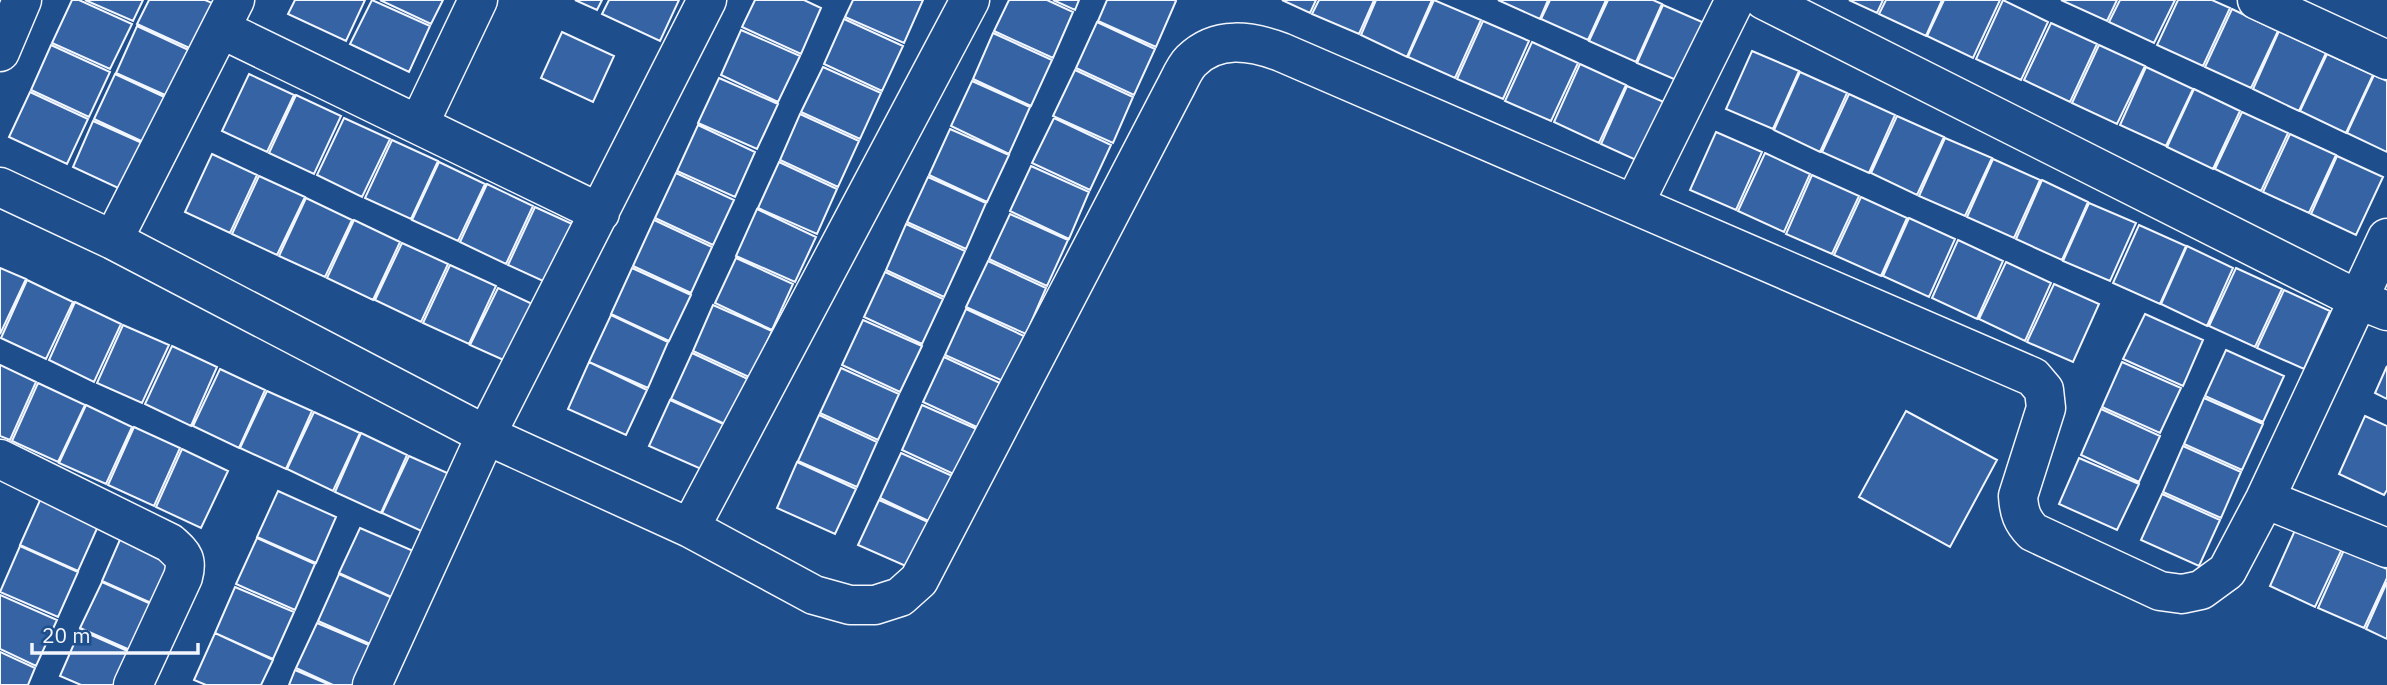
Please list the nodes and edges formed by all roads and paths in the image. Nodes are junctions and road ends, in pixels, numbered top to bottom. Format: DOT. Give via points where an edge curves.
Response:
graph roads {
  1 [pos="22,0"];
  2 [pos="478,0"];
  3 [pos="707,0"];
  4 [pos="970,0"];
  5 [pos="1735,0"];
  6 [pos="1764,0"];
  7 [pos="2257,0"];
  8 [pos="228,14"];
  9 [pos="0,52"];
  10 [pos="2387,60"];
  11 [pos="419,124"];
  12 [pos="0,187"];
  13 [pos="1634,204"];
  14 [pos="600,213"];
  15 [pos="2387,238"];
  16 [pos="113,240"];
  17 [pos="2373,306"];
  18 [pos="486,435"];
  19 [pos="0,460"];
  20 [pos="2265,499"];
  21 [pos="690,528"];
  22 [pos="2387,548"];
  23 [pos="133,685"];
  24 [pos="372,685"];
  1 -- 9 [label="street"];
  2 -- 11 [label="street"];
  3 -- 14 [label="street"];
  4 -- 21 [label="street"];
  5 -- 13 [label="street"];
  6 -- 17 [label="street"];
  7 -- 10 [label="street"];
  8 -- 11 [label="street"];
  8 -- 16 [label="street"];
  11 -- 14 [label="street"];
  12 -- 16 [label="street"];
  13 -- 20 [label="street" via="2033,377 2044,390 2046,408 2018,496 2018,510 2033,532 2160,591 2182,594 2201,590 2227,571"];
  13 -- 21 [label="street" via="1281,52 1232,41 1210,47 1190,62 1174,90 919,580 900,597 876,605 850,605 814,595"];
  14 -- 18 [label="street"];
  15 -- 17 [label="street"];
  16 -- 18 [label="street"];
  17 -- 20 [label="street"];
  18 -- 21 [label="street"];
  18 -- 24 [label="street"];
  19 -- 23 [label="street" via="170,543 183,558 183,577"];
  20 -- 22 [label="street"];
}
